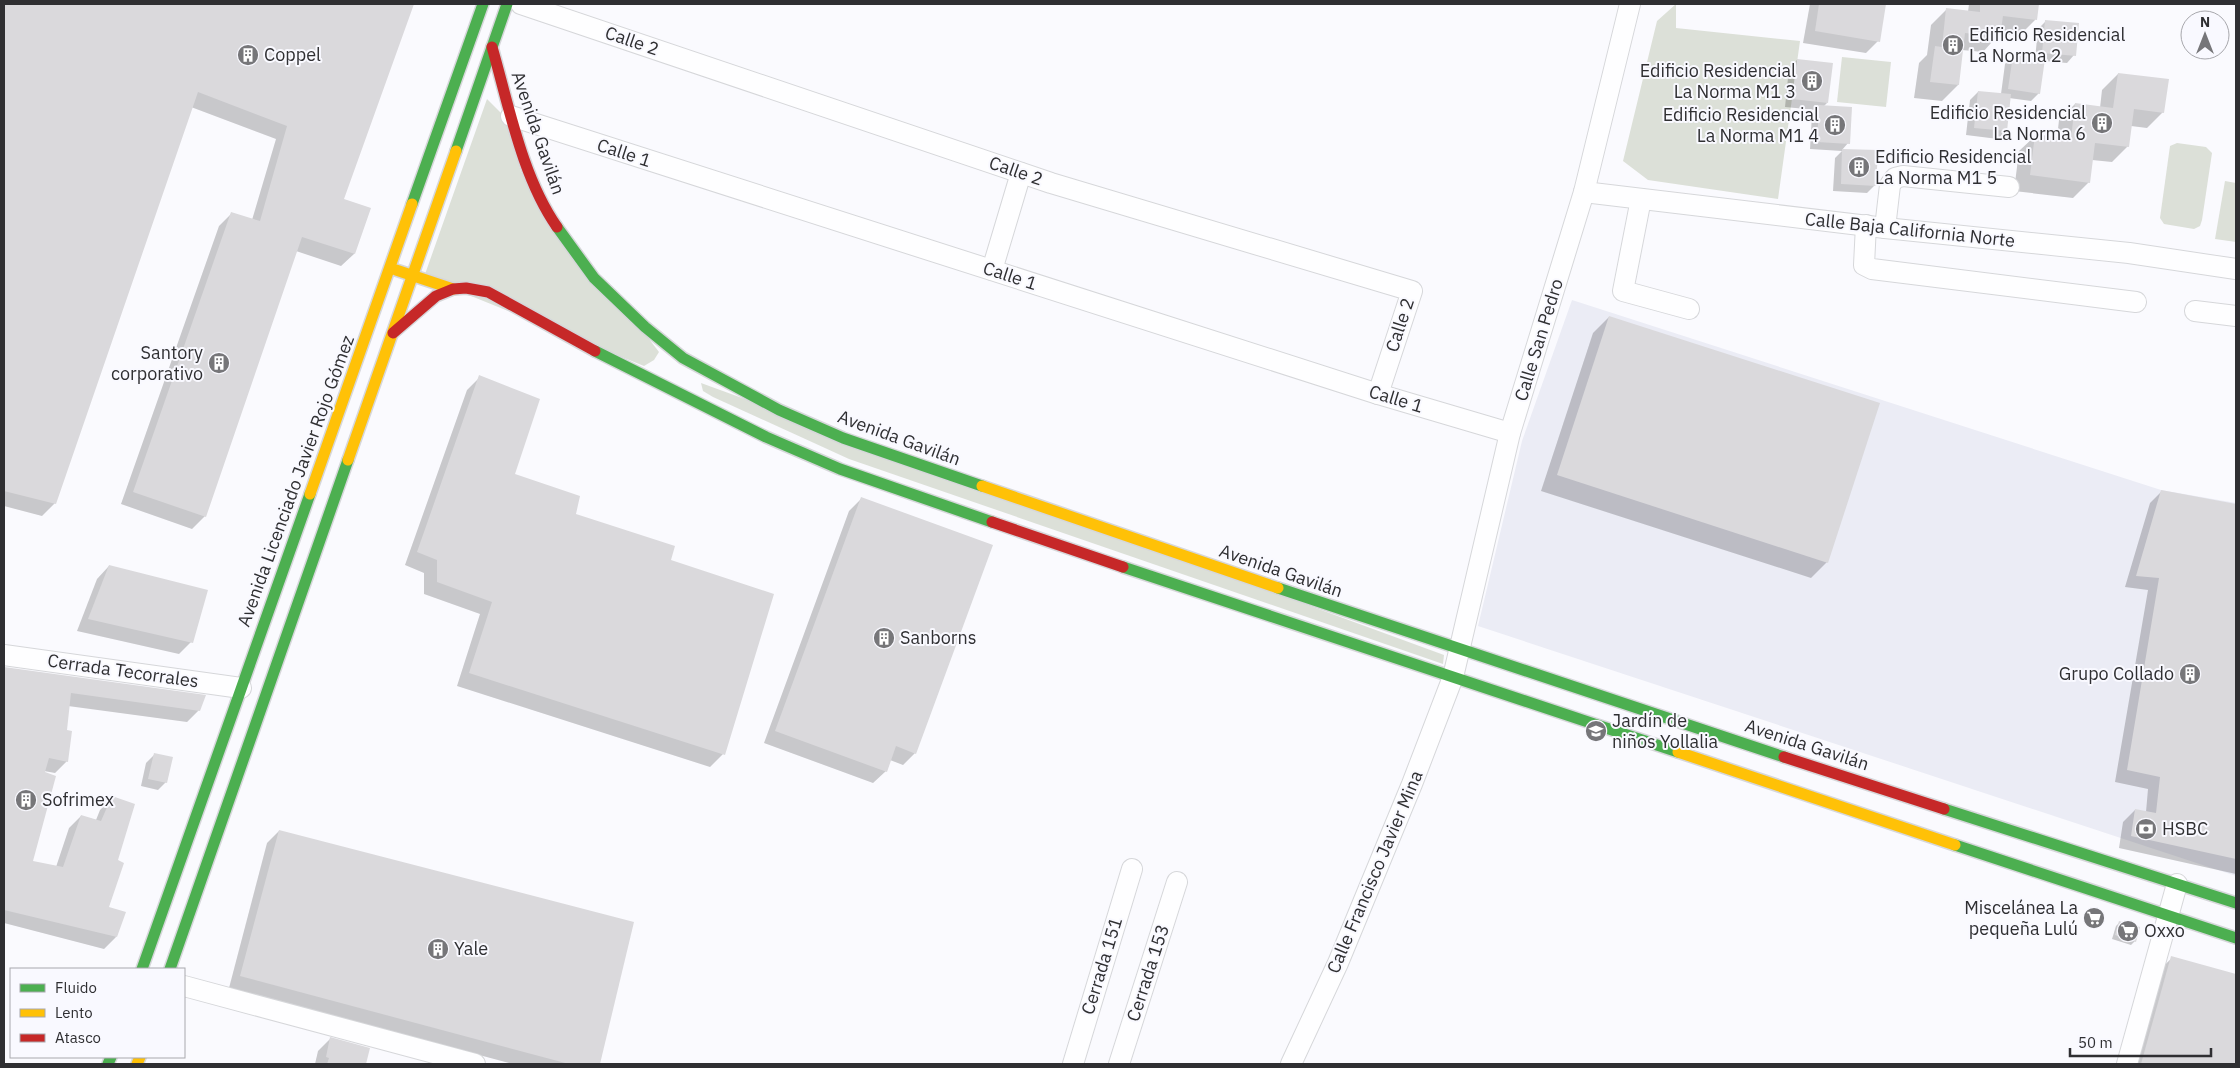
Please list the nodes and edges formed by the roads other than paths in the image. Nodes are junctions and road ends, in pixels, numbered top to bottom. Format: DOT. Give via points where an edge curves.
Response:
graph roads {
  1 [pos="483,4"];
  2 [pos="507,4"];
  3 [pos="520,4"];
  4 [pos="1630,4"];
  5 [pos="492,47"];
  6 [pos="455,78"];
  7 [pos="478,85"];
  8 [pos="511,116"];
  9 [pos="1021,172"];
  10 [pos="2009,187"];
  11 [pos="1584,192"];
  12 [pos="1641,199"];
  13 [pos="1866,226"];
  14 [pos="1886,228"];
  15 [pos="390,268"];
  16 [pos="2236,269"];
  17 [pos="992,270"];
  18 [pos="413,275"];
  19 [pos="453,289"];
  20 [pos="2136,302"];
  21 [pos="1688,309"];
  22 [pos="2195,311"];
  23 [pos="2236,316"];
  24 [pos="393,333"];
  25 [pos="1378,394"];
  26 [pos="779,410"];
  27 [pos="1510,433"];
  28 [pos="766,437"];
  29 [pos="1460,650"];
  30 [pos="4,655"];
  31 [pos="1452,677"];
  32 [pos="241,688"];
  33 [pos="1132,868"];
  34 [pos="1177,882"];
  35 [pos="2177,884"];
  36 [pos="2236,903"];
  37 [pos="2167,916"];
  38 [pos="2236,938"];
  39 [pos="142,968"];
  40 [pos="170,968"];
  41 [pos="185,986"];
  42 [pos="476,1064"];
  43 [pos="1073,1064"];
  44 [pos="1119,1064"];
  45 [pos="1291,1064"];
  46 [pos="2127,1064"];
  1 -- 6 [label="main road, Avenida Licenciado Javier Rojo Gómez"];
  2 -- 5 [label="main road"];
  3 -- 9 [label="street, Calle 2"];
  4 -- 11 [label="street, Calle San Pedro"];
  5 -- 7 [label="main road"];
  5 -- 8 [label="main road, Avenida Gavilán"];
  6 -- 7 [label="main road"];
  6 -- 15 [label="main road, Avenida Licenciado Javier Rojo Gómez"];
  7 -- 18 [label="main road"];
  8 -- 17 [label="street, Calle 1"];
  8 -- 26 [label="main road, Avenida Gavilán" via="537,193 561,234 600,285 681,362"];
  9 -- 17 [label="street"];
  9 -- 25 [label="street, Calle 2" via="1412,291"];
  10 -- 14 [label="street" via="1903,176 1895,178 1890,185"];
  11 -- 12 [label="street, Calle Baja California Norte"];
  11 -- 27 [label="street, Calle San Pedro"];
  12 -- 13 [label="street, Calle Baja California Norte"];
  12 -- 21 [label="street" via="1624,291"];
  13 -- 14 [label="street, Calle Baja California Norte"];
  13 -- 20 [label="street" via="1864,265 1872,269"];
  14 -- 16 [label="street, Calle Baja California Norte" via="2128,253"];
  15 -- 18 [label="main road"];
  15 -- 32 [label="main road, Avenida Licenciado Javier Rojo Gómez"];
  17 -- 25 [label="street, Calle 1"];
  18 -- 19 [label="main road"];
  18 -- 24 [label="main road"];
  19 -- 24 [label="main road" via="429,302"];
  19 -- 28 [label="main road" via="488,292 595,351 669,384"];
  22 -- 23 [label="street"];
  24 -- 40 [label="main road"];
  25 -- 27 [label="street, Calle 1"];
  26 -- 28 [label="main road"];
  26 -- 29 [label="main road, Avenida Gavilán" via="843,438"];
  27 -- 29 [label="street, Calle San Pedro"];
  28 -- 31 [label="main road" via="840,469"];
  29 -- 31 [label="street, Calle San Pedro"];
  29 -- 35 [label="main road, Avenida Gavilán"];
  30 -- 32 [label="street, Cerrada Tecorrales"];
  31 -- 37 [label="main road"];
  31 -- 45 [label="street, Calle Francisco Javier Mina" via="1338,963"];
  32 -- 39 [label="main road, Avenida Licenciado Javier Rojo Gómez"];
  33 -- 43 [label="street, Cerrada 151"];
  34 -- 44 [label="street, Cerrada 153"];
  35 -- 36 [label="main road, Avenida Gavilán"];
  35 -- 37 [label="street"];
  37 -- 38 [label="main road"];
  37 -- 46 [label="street"];
  41 -- 42 [label="street"];
}
